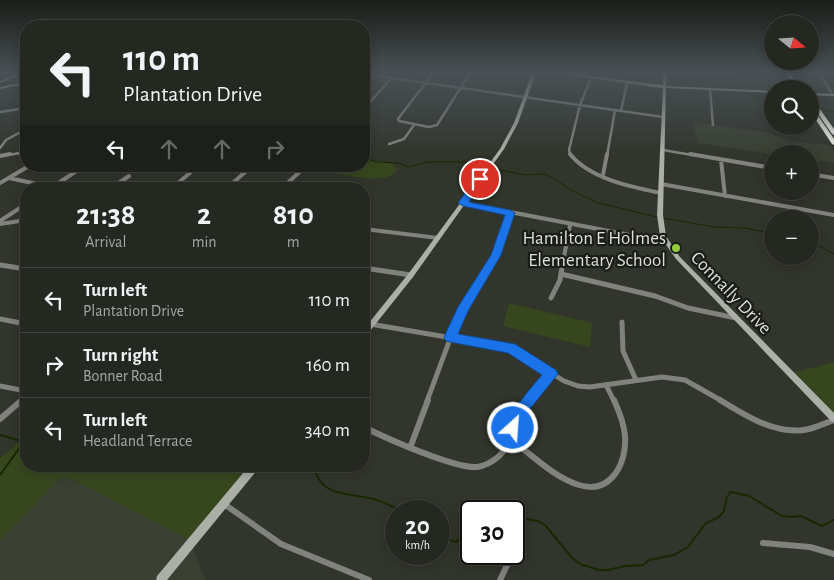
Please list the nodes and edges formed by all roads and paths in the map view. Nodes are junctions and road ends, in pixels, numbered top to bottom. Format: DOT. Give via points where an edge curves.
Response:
graph roads {
  1 [pos="412,100"];
  2 [pos="452,100"];
  3 [pos="525,100"];
  4 [pos="547,100"];
  5 [pos="582,100"];
  6 [pos="623,100"];
  7 [pos="664,100"];
  8 [pos="711,100"];
  9 [pos="580,105"];
  10 [pos="20,109"];
  11 [pos="819,109"];
  12 [pos="616,110"];
  13 [pos="621,111"];
  14 [pos="0,112"];
  15 [pos="663,117"];
  16 [pos="819,121"];
  17 [pos="414,125"];
  18 [pos="713,125"];
  19 [pos="20,132"];
  20 [pos="834,133"];
  21 [pos="834,143"];
  22 [pos="389,144"];
  23 [pos="0,148"];
  24 [pos="663,150"];
  25 [pos="20,153"];
  26 [pos="0,156"];
  27 [pos="721,160"];
  28 [pos="764,167"];
  29 [pos="20,171"];
  30 [pos="75,172"];
  31 [pos="191,172"];
  32 [pos="245,172"];
  33 [pos="299,172"];
  34 [pos="603,175"];
  35 [pos="129,176"];
  36 [pos="819,176"];
  37 [pos="10,178"];
  38 [pos="834,178"];
  39 [pos="26,182"];
  40 [pos="60,182"];
  41 [pos="120,182"];
  42 [pos="179,182"];
  43 [pos="234,182"];
  44 [pos="288,182"];
  45 [pos="0,183"];
  46 [pos="662,184"];
  47 [pos="661,193"];
  48 [pos="726,196"];
  49 [pos="463,203"];
  50 [pos="20,209"];
  51 [pos="510,213"];
  52 [pos="834,214"];
  53 [pos="20,221"];
  54 [pos="0,223"];
  55 [pos="570,224"];
  56 [pos="370,230"];
  57 [pos="438,238"];
  58 [pos="666,242"];
  59 [pos="0,265"];
  60 [pos="20,268"];
  61 [pos="370,269"];
  62 [pos="561,274"];
  63 [pos="411,275"];
  64 [pos="551,298"];
  65 [pos="736,318"];
  66 [pos="0,319"];
  67 [pos="622,322"];
  68 [pos="20,323"];
  69 [pos="372,325"];
  70 [pos="370,327"];
  71 [pos="450,337"];
  72 [pos="551,374"];
  73 [pos="636,380"];
  74 [pos="606,385"];
  75 [pos="0,386"];
  76 [pos="20,390"];
  77 [pos="20,401"];
  78 [pos="0,419"];
  79 [pos="834,419"];
  80 [pos="370,430"];
  81 [pos="509,438"];
  82 [pos="410,448"];
  83 [pos="250,472"];
  84 [pos="224,504"];
  85 [pos="763,543"];
  86 [pos="834,554"];
  87 [pos="507,565"];
  88 [pos="161,580"];
  89 [pos="369,580"];
  90 [pos="500,580"];
  1 -- 17 [label="street" via="398,118"];
  2 -- 17 [label="street" via="437,125"];
  3 -- 49 [label="main road" via="510,137"];
  4 -- 9 [label="street"];
  5 -- 9 [label="street"];
  6 -- 13 [label="street"];
  7 -- 15 [label="street, Connally Drive"];
  8 -- 18 [label="street"];
  9 -- 12 [label="street"];
  9 -- 34 [label="street" via="569,152 575,160"];
  10 -- 14 [label="street"];
  11 -- 20 [label="highway"];
  12 -- 13 [label="street"];
  12 -- 34 [label="street"];
  13 -- 15 [label="street"];
  15 -- 24 [label="street, Connally Drive"];
  16 -- 21 [label="highway"];
  17 -- 22 [label="street" via="404,139"];
  19 -- 23 [label="street" via="6,140"];
  24 -- 27 [label="street"];
  24 -- 46 [label="street, Connally Drive"];
  25 -- 26 [label="street"];
  27 -- 28 [label="street"];
  27 -- 48 [label="street"];
  29 -- 37 [label="street"];
  30 -- 40 [label="street"];
  31 -- 42 [label="street"];
  32 -- 43 [label="street"];
  33 -- 44 [label="street"];
  34 -- 47 [label="street" via="626,186"];
  35 -- 41 [label="street"];
  36 -- 38 [label="street"];
  37 -- 39 [label="street"];
  37 -- 45 [label="street"];
  46 -- 47 [label="street, Connally Drive"];
  46 -- 48 [label="street"];
  47 -- 58 [label="street, Connally Drive" via="661,227"];
  48 -- 52 [label="street"];
  49 -- 51 [label="street"];
  49 -- 57 [label="main road"];
  50 -- 54 [label="street"];
  51 -- 55 [label="street"];
  51 -- 71 [label="street" via="496,255"];
  53 -- 54 [label="street"];
  55 -- 58 [label="street"];
  55 -- 62 [label="street"];
  56 -- 57 [label="street"];
  57 -- 63 [label="main road"];
  58 -- 65 [label="street, Connally Drive"];
  59 -- 60 [label="street"];
  61 -- 63 [label="street"];
  62 -- 64 [label="street"];
  62 -- 65 [label="street"];
  63 -- 69 [label="main road"];
  65 -- 79 [label="street, Connally Drive"];
  66 -- 68 [label="street"];
  67 -- 73 [label="street" via="623,351"];
  69 -- 70 [label="main road"];
  69 -- 71 [label="street"];
  71 -- 72 [label="street" via="511,348"];
  71 -- 82 [label="street"];
  72 -- 74 [label="street" via="578,386"];
  72 -- 81 [label="street" via="524,406"];
  73 -- 74 [label="street"];
  73 -- 79 [label="street" via="662,377 685,380 752,419 780,429 804,430"];
  74 -- 81 [label="street" via="620,414 625,434 621,467 610,482 592,487 573,482"];
  75 -- 76 [label="street"];
  77 -- 78 [label="street"];
  80 -- 82 [label="street"];
  81 -- 82 [label="street" via="498,457 487,464 469,466"];
  83 -- 84 [label="street"];
  84 -- 88 [label="street"];
  84 -- 89 [label="street" via="281,544"];
  85 -- 86 [label="street" via="810,547"];
  87 -- 90 [label="street"];
}
